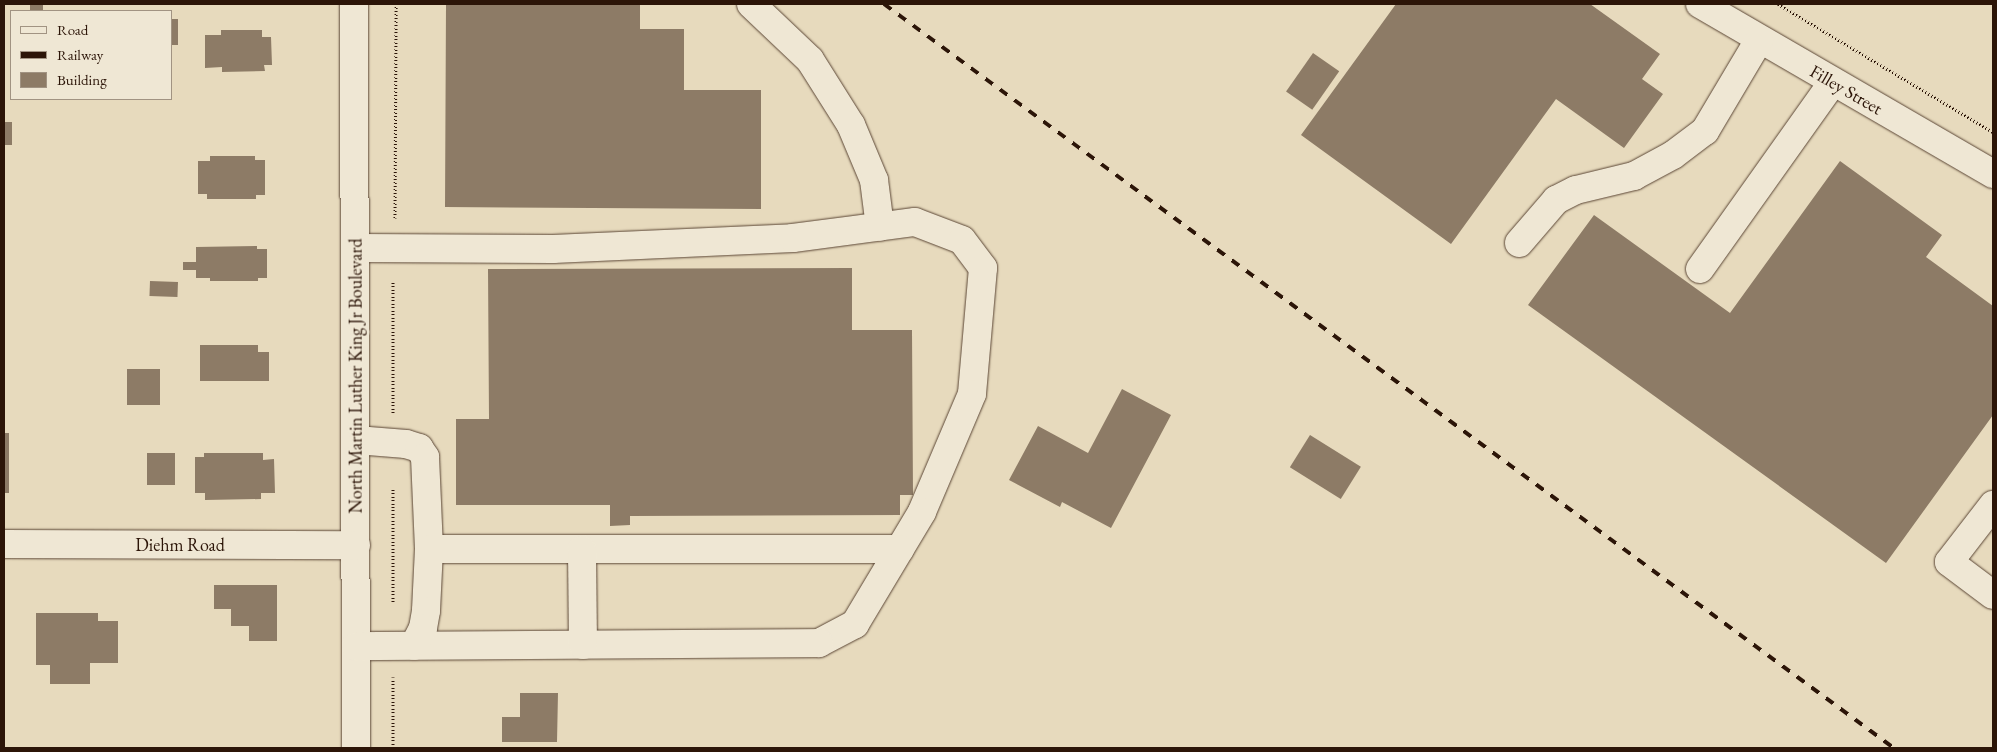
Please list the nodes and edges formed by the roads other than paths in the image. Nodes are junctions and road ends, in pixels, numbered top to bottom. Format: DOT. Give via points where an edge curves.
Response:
graph roads {
  1 [pos="354,4"];
  2 [pos="751,4"];
  3 [pos="1700,4"];
  4 [pos="1760,40"];
  5 [pos="1833,82"];
  6 [pos="1993,174"];
  7 [pos="880,227"];
  8 [pos="1519,243"];
  9 [pos="356,248"];
  10 [pos="1700,269"];
  11 [pos="356,440"];
  12 [pos="1993,504"];
  13 [pos="4,544"];
  14 [pos="356,545"];
  15 [pos="429,549"];
  16 [pos="900,549"];
  17 [pos="582,550"];
  18 [pos="1993,595"];
  19 [pos="582,645"];
  20 [pos="356,646"];
  21 [pos="404,646"];
  22 [pos="356,748"];
  1 -- 9 [label="street, North Martin Luther King Jr Boulevard"];
  2 -- 7 [label="street" via="810,60 851,125 874,180"];
  3 -- 4 [label="street, Filley Street"];
  4 -- 5 [label="street, Filley Street"];
  4 -- 8 [label="street" via="1705,131 1673,155 1634,176 1576,190 1556,200"];
  5 -- 6 [label="street, Filley Street"];
  5 -- 10 [label="street"];
  7 -- 9 [label="street" via="793,238 554,249"];
  7 -- 16 [label="street" via="916,222 962,240 983,268 972,394 922,512"];
  9 -- 11 [label="street, North Martin Luther King Jr Boulevard"];
  11 -- 14 [label="street, North Martin Luther King Jr Boulevard"];
  11 -- 15 [label="street" via="419,448 425,457"];
  12 -- 18 [label="street" via="1949,562"];
  13 -- 14 [label="street, Diehm Road"];
  14 -- 20 [label="street, North Martin Luther King Jr Boulevard"];
  15 -- 17 [label="street"];
  15 -- 21 [label="street" via="423,628"];
  16 -- 17 [label="street"];
  16 -- 19 [label="street" via="855,624 819,643"];
  17 -- 19 [label="street"];
  19 -- 21 [label="street"];
  20 -- 21 [label="street"];
  20 -- 22 [label="street, North Martin Luther King Jr Boulevard"];
}
